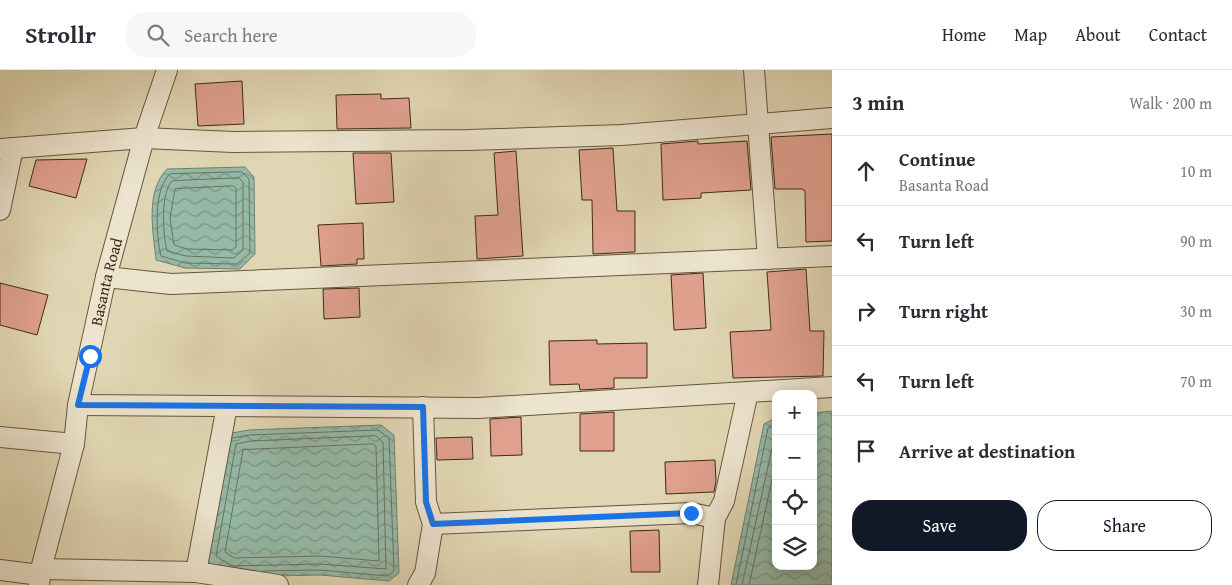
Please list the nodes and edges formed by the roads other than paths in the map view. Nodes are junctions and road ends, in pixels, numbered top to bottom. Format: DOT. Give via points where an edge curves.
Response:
graph roads {
  1 [pos="167,70"];
  2 [pos="754,70"];
  3 [pos="832,118"];
  4 [pos="758,125"];
  5 [pos="144,138"];
  6 [pos="7,148"];
  7 [pos="0,210"];
  8 [pos="832,256"];
  9 [pos="768,259"];
  10 [pos="106,277"];
  11 [pos="832,387"];
  12 [pos="748,392"];
  13 [pos="78,405"];
  14 [pos="227,406"];
  15 [pos="423,407"];
  16 [pos="0,437"];
  17 [pos="74,444"];
  18 [pos="715,518"];
  19 [pos="433,524"];
  20 [pos="0,570"];
  21 [pos="196,572"];
  22 [pos="40,576"];
  23 [pos="278,585"];
  24 [pos="418,585"];
  25 [pos="708,585"];
  1 -- 5 [label="street, Basanta Road"];
  2 -- 4 [label="street"];
  3 -- 4 [label="street"];
  4 -- 5 [label="street" via="622,135 468,140 233,142"];
  4 -- 9 [label="street"];
  5 -- 6 [label="street"];
  5 -- 10 [label="street, Basanta Road"];
  6 -- 7 [label="street"];
  8 -- 9 [label="street"];
  9 -- 10 [label="street" via="172,284"];
  10 -- 13 [label="street, Basanta Road"];
  11 -- 12 [label="street"];
  12 -- 15 [label="street" via="478,408"];
  12 -- 18 [label="street" via="724,501"];
  13 -- 14 [label="street"];
  13 -- 17 [label="street, Basanta Road"];
  14 -- 15 [label="street"];
  14 -- 21 [label="street"];
  15 -- 19 [label="street" via="426,502"];
  16 -- 17 [label="street"];
  17 -- 22 [label="street, Basanta Road"];
  18 -- 19 [label="street" via="691,513"];
  18 -- 25 [label="street"];
  19 -- 24 [label="street" via="425,573"];
  20 -- 22 [label="street"];
  21 -- 22 [label="street"];
  21 -- 23 [label="street"];
}
